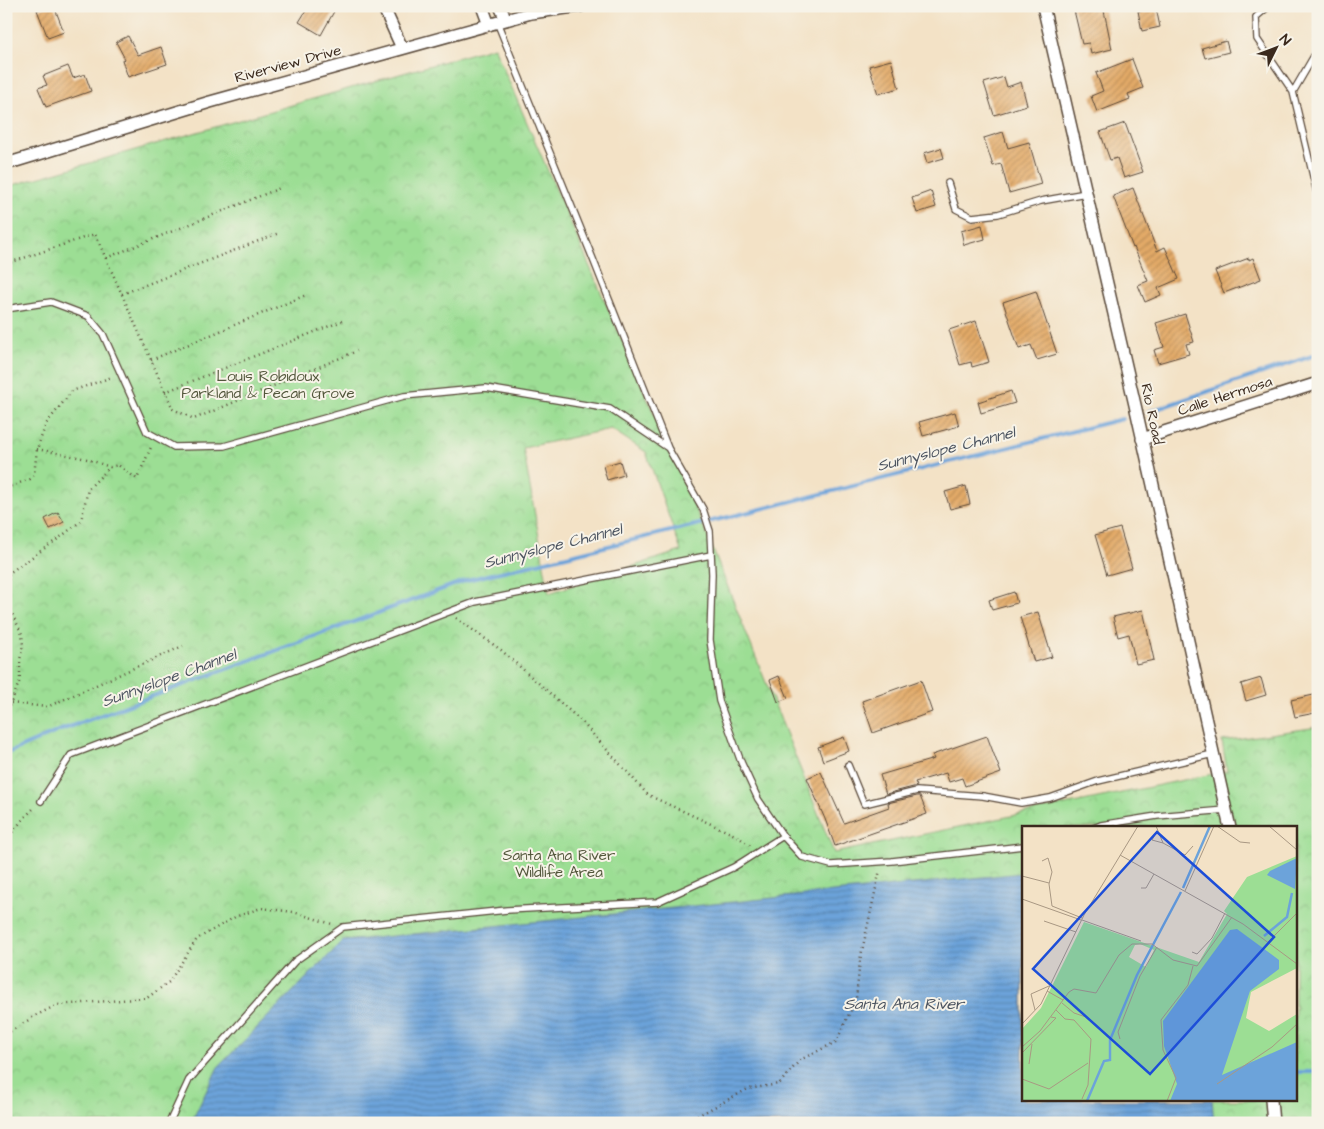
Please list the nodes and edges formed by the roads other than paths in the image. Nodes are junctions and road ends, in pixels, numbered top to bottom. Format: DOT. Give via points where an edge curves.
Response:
graph roads {
  1 [pos="383,6"];
  2 [pos="482,6"];
  3 [pos="500,6"];
  4 [pos="581,6"];
  5 [pos="1043,6"];
  6 [pos="1269,6"];
  7 [pos="498,22"];
  8 [pos="402,48"];
  9 [pos="1318,49"];
  10 [pos="1293,92"];
  11 [pos="6,164"];
  12 [pos="948,183"];
  13 [pos="1086,192"];
  14 [pos="1318,197"];
  15 [pos="6,309"];
  16 [pos="1318,382"];
  17 [pos="1142,439"];
  18 [pos="668,448"];
  19 [pos="711,555"];
  20 [pos="1213,754"];
  21 [pos="848,765"];
  22 [pos="41,802"];
  23 [pos="1226,810"];
  24 [pos="1099,826"];
  25 [pos="1230,826"];
  26 [pos="783,836"];
  27 [pos="1022,846"];
  28 [pos="1271,1102"];
  29 [pos="169,1123"];
  30 [pos="1273,1123"];
  1 -- 8 [label="street"];
  2 -- 7 [label="street"];
  3 -- 7 [label="street"];
  4 -- 7 [label="street, Riverview Drive" via="531,13"];
  5 -- 13 [label="street, Rio Road"];
  6 -- 10 [label="lane" via="1256,17 1257,39"];
  7 -- 8 [label="street, Riverview Drive"];
  7 -- 18 [label="lane"];
  8 -- 11 [label="street, Riverview Drive"];
  9 -- 10 [label="lane"];
  10 -- 14 [label="lane"];
  12 -- 13 [label="lane" via="956,209 972,217 998,214"];
  13 -- 17 [label="street, Rio Road"];
  15 -- 18 [label="lane" via="51,302 88,316 103,334 147,432 174,447 224,446 404,396 486,388 610,409"];
  16 -- 17 [label="street, Calle Hermosa"];
  17 -- 20 [label="street, Rio Road"];
  18 -- 19 [label="lane" via="702,510 710,531"];
  19 -- 22 [label="lane" via="475,602 71,755"];
  19 -- 26 [label="lane" via="710,640 719,701 758,799"];
  20 -- 21 [label="lane" via="1021,803 983,796 917,791 864,804"];
  20 -- 23 [label="street, Rio Road"];
  23 -- 24 [label="lane" via="1158,816"];
  23 -- 25 [label="street, Rio Road"];
  26 -- 27 [label="lane" via="802,857 831,865"];
  26 -- 29 [label="lane" via="734,867 657,902 506,910 343,927 295,961 188,1080"];
  28 -- 30 [label="street"];
}
